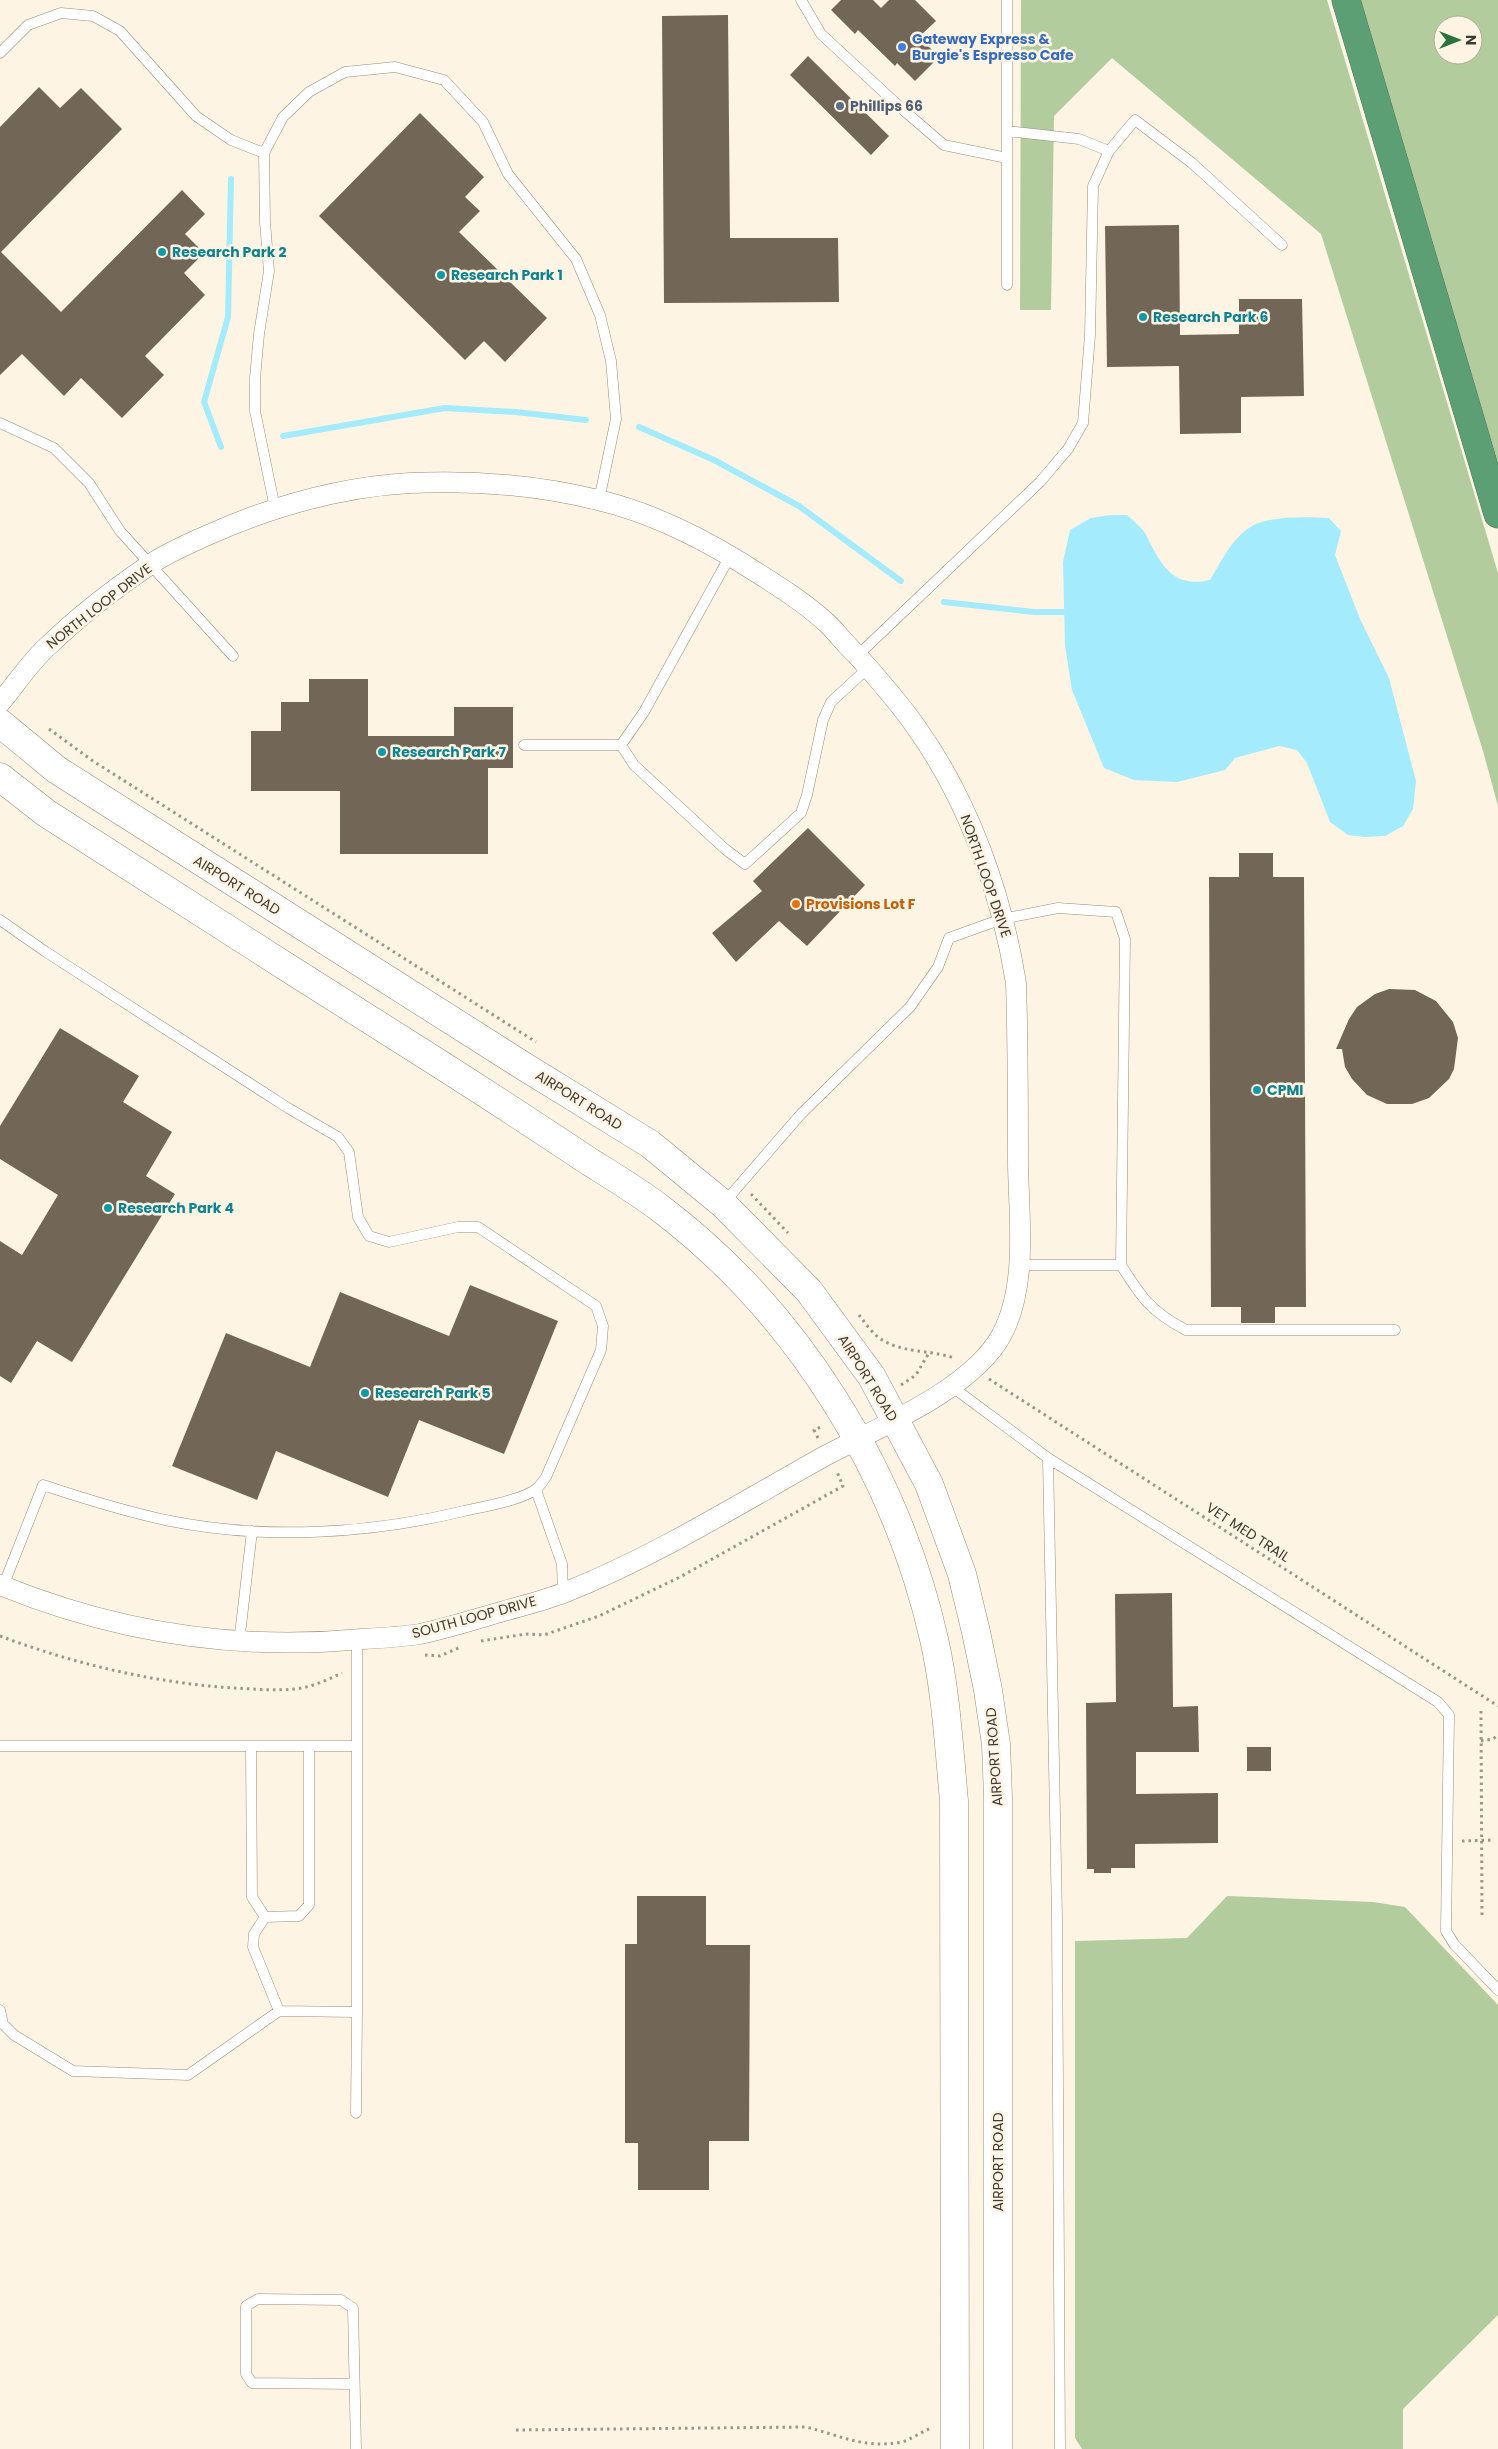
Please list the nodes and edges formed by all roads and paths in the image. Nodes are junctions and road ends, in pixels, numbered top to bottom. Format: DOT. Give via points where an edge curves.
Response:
graph roads {
  1 [pos="801,0"];
  2 [pos="1007,0"];
  3 [pos="1346,0"];
  4 [pos="0,53"];
  5 [pos="1007,131"];
  6 [pos="1109,150"];
  7 [pos="264,153"];
  8 [pos="1007,158"];
  9 [pos="1282,246"];
  10 [pos="1007,285"];
  11 [pos="0,423"];
  12 [pos="599,500"];
  13 [pos="275,508"];
  14 [pos="1498,514"];
  15 [pos="730,556"];
  16 [pos="150,564"];
  17 [pos="233,656"];
  18 [pos="863,662"];
  19 [pos="0,703"];
  20 [pos="0,723"];
  21 [pos="45,726"];
  22 [pos="524,745"];
  23 [pos="622,745"];
  24 [pos="0,777"];
  25 [pos="1002,919"];
  26 [pos="0,920"];
  27 [pos="540,1046"];
  28 [pos="748,1192"];
  29 [pos="723,1204"];
  30 [pos="792,1237"];
  31 [pos="1121,1264"];
  32 [pos="1019,1265"];
  33 [pos="856,1311"];
  34 [pos="1395,1330"];
  35 [pos="930,1351"];
  36 [pos="958,1360"];
  37 [pos="986,1377"];
  38 [pos="902,1385"];
  39 [pos="951,1386"];
  40 [pos="895,1420"];
  41 [pos="826,1424"];
  42 [pos="858,1439"];
  43 [pos="820,1441"];
  44 [pos="1048,1458"];
  45 [pos="834,1466"];
  46 [pos="536,1490"];
  47 [pos="252,1531"];
  48 [pos="1,1588"];
  49 [pos="563,1593"];
  50 [pos="549,1634"];
  51 [pos="357,1640"];
  52 [pos="239,1642"];
  53 [pos="1498,1706"];
  54 [pos="1481,1711"];
  55 [pos="1498,1735"];
  56 [pos="1481,1741"];
  57 [pos="0,1746"];
  58 [pos="251,1746"];
  59 [pos="309,1746"];
  60 [pos="357,1746"];
  61 [pos="1482,1840"];
  62 [pos="1492,1840"];
  63 [pos="1449,1841"];
  64 [pos="1482,1915"];
  65 [pos="265,1917"];
  66 [pos="1498,1990"];
  67 [pos="0,2010"];
  68 [pos="279,2011"];
  69 [pos="357,2012"];
  70 [pos="356,2113"];
  71 [pos="354,2384"];
  72 [pos="940,2427"];
  73 [pos="516,2430"];
  74 [pos="356,2449"];
  75 [pos="955,2449"];
  76 [pos="998,2449"];
  77 [pos="1060,2449"];
  1 -- 8 [label="lane" via="821,34 944,145"];
  2 -- 5 [label="lane"];
  3 -- 14 [label="highway"];
  4 -- 7 [label="lane" via="28,25 61,13 93,16 120,31 196,116 231,140"];
  5 -- 6 [label="lane" via="1079,139"];
  5 -- 8 [label="lane"];
  6 -- 9 [label="lane" via="1134,120 1192,163"];
  6 -- 18 [label="lane" via="1094,186 1090,335 1083,423 1068,449 1040,482"];
  7 -- 12 [label="lane" via="284,117 309,92 345,72 395,67 444,80 483,122 508,174 576,259 600,315 611,361 616,419"];
  7 -- 13 [label="lane" via="269,271 259,334 255,411"];
  8 -- 10 [label="lane"];
  11 -- 16 [label="lane" via="54,448 89,483 120,531"];
  12 -- 13 [label="street, NORTH LOOP DRIVE" via="496,484 440,482 386,484 327,494"];
  12 -- 15 [label="street, NORTH LOOP DRIVE" via="647,515"];
  13 -- 16 [label="street, NORTH LOOP DRIVE" via="227,526"];
  15 -- 18 [label="street, NORTH LOOP DRIVE" via="806,606 830,626"];
  15 -- 23 [label="lane" via="644,712"];
  16 -- 17 [label="lane"];
  16 -- 19 [label="street, NORTH LOOP DRIVE" via="46,647"];
  18 -- 23 [label="lane" via="831,702 823,720 801,812 745,864 725,850 634,765"];
  18 -- 25 [label="street, NORTH LOOP DRIVE" via="918,729 947,778 971,827"];
  20 -- 29 [label="main road, AIRPORT ROAD" via="65,775 650,1144"];
  21 -- 27 [label="path" via="93,761"];
  22 -- 23 [label="lane"];
  24 -- 42 [label="main road" via="46,813 662,1209 723,1264 766,1309 807,1361"];
  25 -- 29 [label="lane" via="949,938 938,967 910,1007 801,1114"];
  25 -- 31 [label="lane" via="1058,908 1116,912 1125,939"];
  25 -- 32 [label="street, NORTH LOOP DRIVE" via="1016,983"];
  26 -- 46 [label="lane" via="96,985 338,1137 349,1152 358,1218 369,1236 389,1242 458,1227 478,1227 596,1306 603,1326 601,1350 546,1478"];
  28 -- 30 [label="path"];
  29 -- 40 [label="main road, AIRPORT ROAD" via="809,1291 872,1377"];
  31 -- 32 [label="lane"];
  31 -- 34 [label="lane" via="1142,1298 1170,1322 1186,1330"];
  32 -- 39 [label="street, NORTH LOOP DRIVE" via="1010,1317 1001,1336 975,1370"];
  33 -- 35 [label="path" via="884,1341"];
  35 -- 36 [label="path"];
  35 -- 38 [label="path" via="916,1375"];
  37 -- 53 [label="path, VET MED TRAIL"];
  39 -- 40 [label="street, NORTH LOOP DRIVE"];
  39 -- 44 [label="lane"];
  40 -- 42 [label="street, NORTH LOOP DRIVE"];
  40 -- 76 [label="main road, AIRPORT ROAD" via="929,1484 962,1574 988,1690 996,1744"];
  41 -- 43 [label="path" via="814,1430"];
  42 -- 49 [label="street, SOUTH LOOP DRIVE" via="624,1567"];
  42 -- 75 [label="main road" via="904,1541 919,1585 934,1640 949,1746 954,1811"];
  44 -- 63 [label="lane" via="1438,1702 1449,1715"];
  44 -- 77 [label="lane" via="1057,1917"];
  45 -- 50 [label="path" via="844,1486 639,1598"];
  46 -- 47 [label="lane" via="433,1519 337,1531"];
  46 -- 49 [label="lane" via="562,1564"];
  47 -- 48 [label="lane" via="172,1521 102,1505 42,1485"];
  47 -- 52 [label="lane"];
  48 -- 52 [label="street, SOUTH LOOP DRIVE" via="117,1624"];
  49 -- 51 [label="street, SOUTH LOOP DRIVE" via="418,1634"];
  51 -- 52 [label="street, SOUTH LOOP DRIVE"];
  51 -- 60 [label="lane"];
  54 -- 56 [label="path"];
  55 -- 56 [label="path"];
  56 -- 61 [label="path"];
  57 -- 58 [label="lane"];
  58 -- 59 [label="lane"];
  58 -- 65 [label="lane" via="252,1897"];
  59 -- 60 [label="lane"];
  59 -- 65 [label="lane" via="309,1905 299,1916"];
  60 -- 69 [label="lane"];
  61 -- 62 [label="path"];
  61 -- 63 [label="path"];
  61 -- 64 [label="path"];
  63 -- 66 [label="lane" via="1446,1931 1454,1944"];
  65 -- 68 [label="lane" via="254,1934 253,1948"];
  67 -- 68 [label="lane" via="3,2024 14,2035 73,2072 188,2075"];
  68 -- 69 [label="lane"];
  69 -- 70 [label="lane"];
  71 -- 71 [label="lane" via="353,2308 341,2300 258,2299 246,2306 246,2374 252,2383"];
  71 -- 74 [label="lane"];
  72 -- 73 [label="path" via="922,2431 903,2441 871,2446 853,2444 806,2427"];
}
